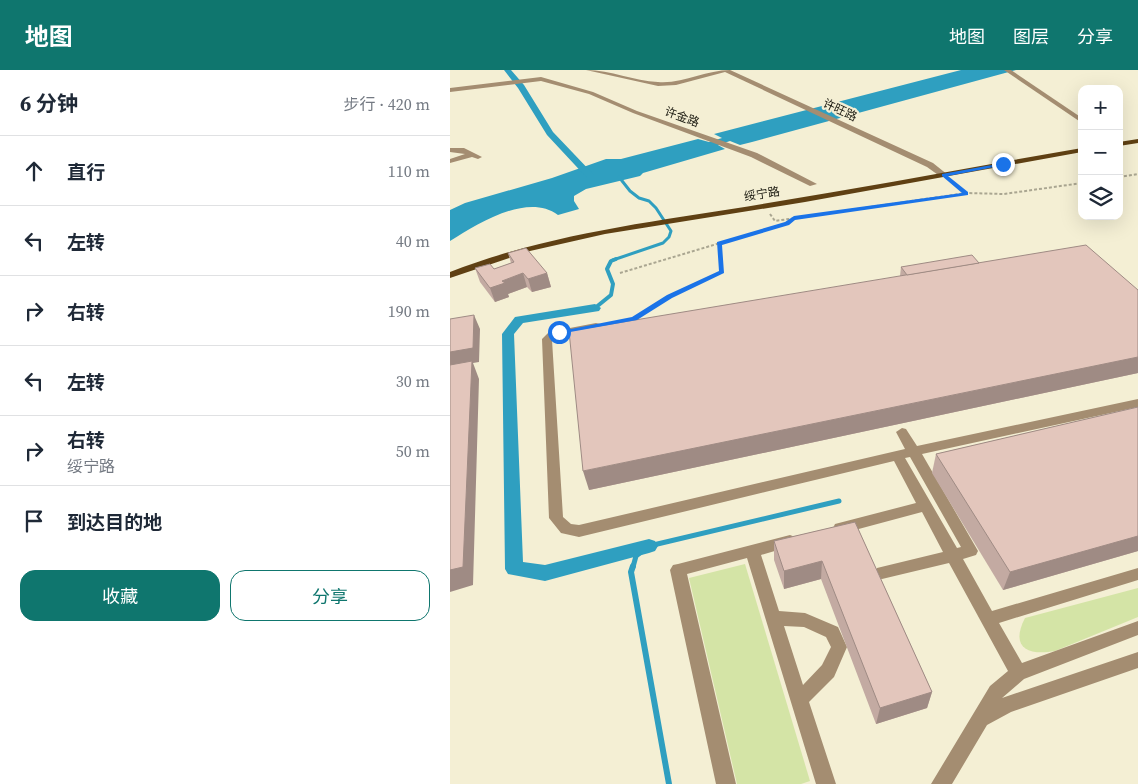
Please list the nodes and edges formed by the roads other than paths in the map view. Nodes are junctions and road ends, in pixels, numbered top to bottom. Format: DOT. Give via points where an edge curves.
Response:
graph roads {
  1 [pos="589,70"];
  2 [pos="725,70"];
  3 [pos="1010,71"];
  4 [pos="450,90"];
  5 [pos="1078,118"];
  6 [pos="1138,137"];
  7 [pos="1123,139"];
  8 [pos="1138,141"];
  9 [pos="1123,143"];
  10 [pos="1078,147"];
  11 [pos="450,150"];
  12 [pos="1078,151"];
  13 [pos="450,162"];
  14 [pos="942,173"];
  15 [pos="813,184"];
  16 [pos="689,215"];
  17 [pos="662,219"];
  18 [pos="450,269"];
  19 [pos="450,275"];
  20 [pos="596,326"];
  21 [pos="1138,403"];
  22 [pos="902,432"];
  23 [pos="913,452"];
  24 [pos="897,455"];
  25 [pos="925,506"];
  26 [pos="829,531"];
  27 [pos="810,536"];
  28 [pos="752,551"];
  29 [pos="953,556"];
  30 [pos="882,574"];
  31 [pos="1138,574"];
  32 [pos="773,618"];
  33 [pos="989,619"];
  34 [pos="1138,628"];
  35 [pos="1138,660"];
  36 [pos="1018,673"];
  37 [pos="799,699"];
  38 [pos="981,718"];
  39 [pos="726,784"];
  40 [pos="826,784"];
  41 [pos="941,784"];
  1 -- 2 [label="street" via="658,84 676,83"];
  2 -- 14 [label="street, 许旺路"];
  3 -- 5 [label="street"];
  4 -- 15 [label="street, 许金路" via="541,79 591,93 724,144"];
  6 -- 7 [label="main road"];
  8 -- 9 [label="main road"];
  10 -- 14 [label="main road, 绥宁路"];
  11 -- 13 [label="street" via="475,156"];
  12 -- 14 [label="main road, 绥宁路"];
  14 -- 16 [label="main road, 绥宁路"];
  14 -- 16 [label="main road, 绥宁路" via="764,206"];
  16 -- 17 [label="main road, 绥宁路"];
  17 -- 18 [label="main road, 绥宁路" via="559,235 488,254"];
  17 -- 19 [label="main road, 绥宁路" via="527,248"];
  20 -- 24 [label="street" via="553,334 547,339 556,518 568,531 580,531"];
  21 -- 23 [label="street"];
  22 -- 23 [label="street"];
  23 -- 24 [label="street"];
  23 -- 29 [label="street" via="970,552"];
  24 -- 25 [label="street"];
  25 -- 26 [label="street"];
  25 -- 29 [label="street"];
  27 -- 28 [label="street"];
  28 -- 32 [label="street"];
  28 -- 39 [label="street" via="678,570"];
  29 -- 30 [label="street"];
  29 -- 33 [label="street"];
  31 -- 33 [label="street"];
  32 -- 37 [label="street"];
  32 -- 37 [label="street" via="805,620 832,632 839,647 832,667"];
  33 -- 36 [label="street"];
  34 -- 36 [label="street"];
  35 -- 38 [label="street" via="1007,705"];
  36 -- 38 [label="street" via="996,692"];
  37 -- 40 [label="street"];
  38 -- 41 [label="street"];
}
